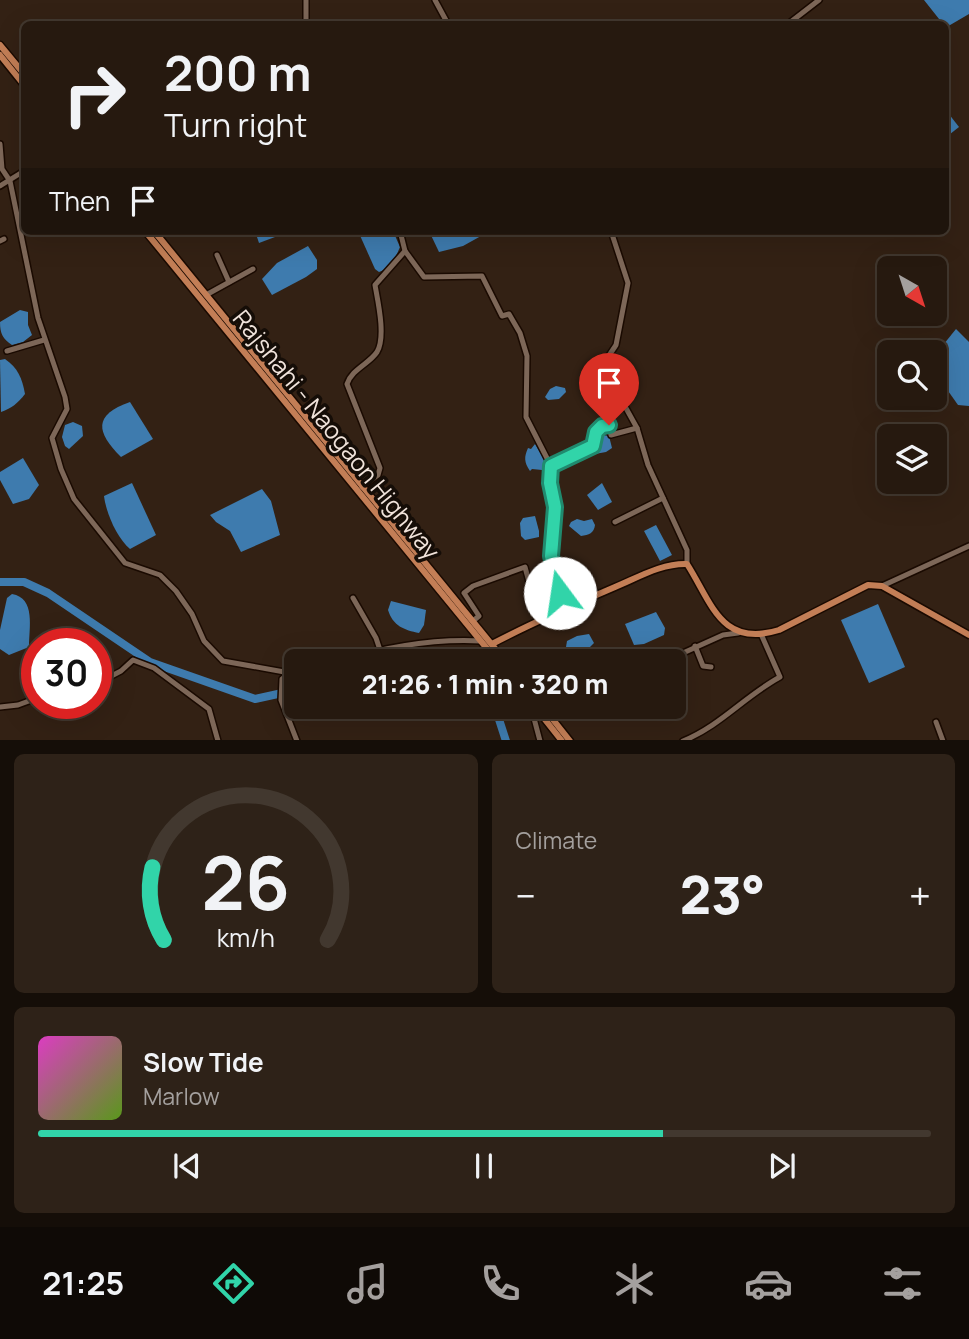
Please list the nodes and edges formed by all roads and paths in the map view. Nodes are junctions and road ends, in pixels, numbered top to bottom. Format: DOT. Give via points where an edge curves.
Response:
graph roads {
  1 [pos="306,0"];
  2 [pos="435,0"];
  3 [pos="819,0"];
  4 [pos="306,21"];
  5 [pos="446,21"];
  6 [pos="792,21"];
  7 [pos="0,45"];
  8 [pos="0,55"];
  9 [pos="21,70"];
  10 [pos="21,81"];
  11 [pos="0,144"];
  12 [pos="21,173"];
  13 [pos="10,181"];
  14 [pos="0,187"];
  15 [pos="21,232"];
  16 [pos="22,235"];
  17 [pos="148,235"];
  18 [pos="157,235"];
  19 [pos="401,235"];
  20 [pos="612,235"];
  21 [pos="405,251"];
  22 [pos="217,255"];
  23 [pos="253,270"];
  24 [pos="229,282"];
  25 [pos="206,295"];
  26 [pos="44,340"];
  27 [pos="7,351"];
  28 [pos="637,428"];
  29 [pos="551,466"];
  30 [pos="362,487"];
  31 [pos="663,498"];
  32 [pos="615,522"];
  33 [pos="969,546"];
  34 [pos="687,564"];
  35 [pos="881,586"];
  36 [pos="446,594"];
  37 [pos="352,598"];
  38 [pos="563,609"];
  39 [pos="539,619"];
  40 [pos="473,621"];
  41 [pos="738,632"];
  42 [pos="761,634"];
  43 [pos="969,635"];
  44 [pos="482,641"];
  45 [pos="492,644"];
  46 [pos="695,646"];
  47 [pos="380,649"];
  48 [pos="387,649"];
  49 [pos="488,649"];
  50 [pos="496,649"];
  51 [pos="686,650"];
  52 [pos="710,667"];
  53 [pos="284,671"];
  54 [pos="112,676"];
  55 [pos="284,678"];
  56 [pos="21,704"];
  57 [pos="0,707"];
  58 [pos="284,708"];
  59 [pos="288,719"];
  60 [pos="536,719"];
  61 [pos="549,719"];
  62 [pos="551,719"];
  63 [pos="936,722"];
  64 [pos="218,740"];
  65 [pos="297,740"];
  66 [pos="540,740"];
  67 [pos="562,740"];
  68 [pos="570,740"];
  69 [pos="682,740"];
  70 [pos="943,740"];
  1 -- 4 [label="street"];
  2 -- 5 [label="street"];
  3 -- 6 [label="street"];
  7 -- 9 [label="main road"];
  8 -- 10 [label="main road"];
  11 -- 13 [label="street" via="2,169"];
  12 -- 13 [label="street"];
  13 -- 14 [label="street"];
  13 -- 15 [label="street"];
  16 -- 26 [label="street"];
  17 -- 36 [label="main road, Rajshahi - Naogaon Highway"];
  18 -- 25 [label="main road, Rajshahi - Naogaon Highway"];
  19 -- 21 [label="street"];
  20 -- 28 [label="street" via="628,284 616,345 604,363"];
  21 -- 29 [label="street" via="424,277 482,275 502,316 509,314 527,355 526,417"];
  21 -- 30 [label="street" via="375,285 381,316 377,352 347,384 380,468"];
  22 -- 24 [label="street"];
  23 -- 24 [label="street"];
  24 -- 25 [label="street"];
  25 -- 30 [label="main road, Rajshahi - Naogaon Highway"];
  26 -- 27 [label="street"];
  26 -- 53 [label="street" via="67,409 52,438 74,499 125,563 160,575 176,591 204,641 223,661"];
  28 -- 29 [label="street" via="611,435 609,425 602,426 593,446"];
  28 -- 31 [label="street"];
  29 -- 38 [label="street" via="555,507 551,556"];
  30 -- 36 [label="main road, Rajshahi - Naogaon Highway"];
  31 -- 32 [label="street"];
  31 -- 34 [label="street" via="687,550"];
  33 -- 35 [label="street"];
  34 -- 38 [label="main road" via="651,572"];
  34 -- 41 [label="main road" via="717,614"];
  35 -- 42 [label="main road" via="868,585 779,630"];
  35 -- 43 [label="main road"];
  36 -- 40 [label="main road, Rajshahi - Naogaon Highway"];
  36 -- 44 [label="main road, Rajshahi - Naogaon Highway"];
  37 -- 47 [label="street"];
  38 -- 39 [label="main road"];
  39 -- 40 [label="street" via="525,567 464,593 479,615"];
  39 -- 45 [label="main road"];
  40 -- 45 [label="main road, Rajshahi - Naogaon Highway"];
  41 -- 42 [label="main road"];
  41 -- 46 [label="street"];
  42 -- 69 [label="street" via="780,677 719,722"];
  44 -- 48 [label="street" via="452,639"];
  44 -- 49 [label="main road, Rajshahi - Naogaon Highway"];
  45 -- 50 [label="main road, Rajshahi - Naogaon Highway"];
  46 -- 51 [label="street"];
  46 -- 52 [label="street" via="703,666"];
  54 -- 64 [label="street" via="133,660 154,668 209,709"];
  55 -- 58 [label="street" via="280,691"];
  56 -- 57 [label="street"];
  59 -- 65 [label="street"];
  60 -- 66 [label="street"];
  61 -- 67 [label="main road"];
  62 -- 68 [label="main road"];
  63 -- 70 [label="street"];
}
